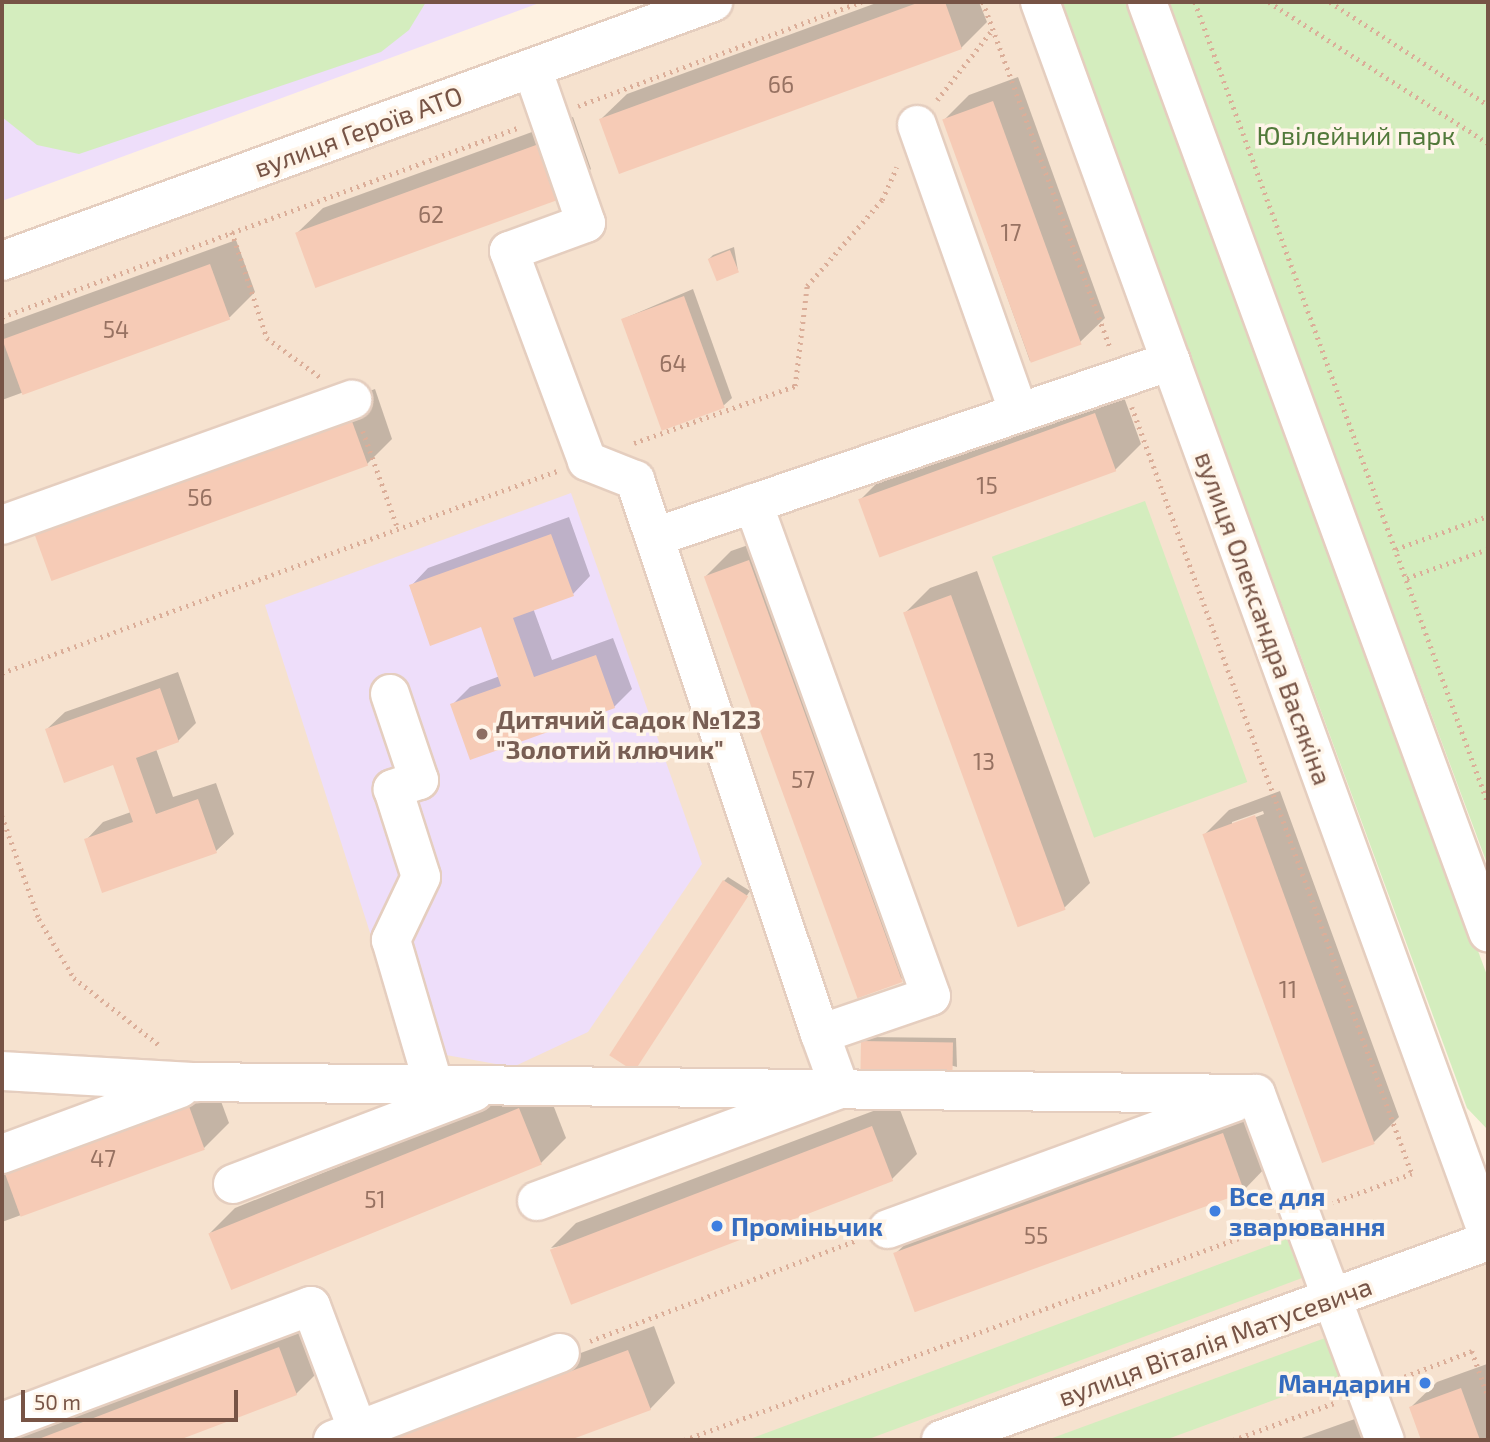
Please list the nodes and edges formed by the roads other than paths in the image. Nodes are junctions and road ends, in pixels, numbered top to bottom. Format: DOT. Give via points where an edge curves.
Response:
graph roads {
  1 [pos="713,2"];
  2 [pos="1040,2"];
  3 [pos="1147,2"];
  4 [pos="532,68"];
  5 [pos="917,125"];
  6 [pos="2,261"];
  7 [pos="1171,361"];
  8 [pos="352,400"];
  9 [pos="1018,410"];
  10 [pos="753,503"];
  11 [pos="2,525"];
  12 [pos="655,537"];
  13 [pos="390,694"];
  14 [pos="1488,932"];
  15 [pos="820,1034"];
  16 [pos="2,1071"];
  17 [pos="195,1082"];
  18 [pos="433,1083"];
  19 [pos="495,1084"];
  20 [pos="839,1089"];
  21 [pos="1256,1094"];
  22 [pos="2,1154"];
  23 [pos="233,1184"];
  24 [pos="537,1201"];
  25 [pos="888,1229"];
  26 [pos="1488,1234"];
  27 [pos="1488,1241"];
  28 [pos="1331,1298"];
  29 [pos="560,1353"];
  30 [pos="2,1422"];
  31 [pos="345,1435"];
  32 [pos="941,1440"];
  33 [pos="1384,1440"];
  1 -- 4 [label="street, вулиця Героїв АТО"];
  2 -- 7 [label="street, вулиця Олександра Васякіна"];
  3 -- 14 [label="street"];
  4 -- 6 [label="street, вулиця Героїв АТО"];
  4 -- 12 [label="street" via="586,223 509,251 587,460 635,480"];
  5 -- 9 [label="street"];
  7 -- 9 [label="street"];
  7 -- 26 [label="street, вулиця Олександра Васякіна"];
  8 -- 11 [label="street"];
  9 -- 10 [label="street"];
  10 -- 12 [label="street"];
  10 -- 15 [label="street" via="931,996"];
  12 -- 15 [label="street"];
  13 -- 18 [label="street" via="419,780 393,789 421,877 391,940"];
  15 -- 20 [label="street"];
  16 -- 17 [label="street"];
  17 -- 18 [label="street"];
  17 -- 22 [label="street"];
  18 -- 19 [label="street"];
  19 -- 20 [label="street"];
  19 -- 23 [label="street"];
  20 -- 21 [label="street"];
  20 -- 24 [label="street"];
  21 -- 25 [label="street"];
  21 -- 28 [label="street"];
  27 -- 28 [label="street, вулиця Віталія Матусевича"];
  28 -- 32 [label="street, вулиця Віталія Матусевича"];
  28 -- 33 [label="street"];
  29 -- 31 [label="street"];
  30 -- 31 [label="street" via="311,1306"];
}
